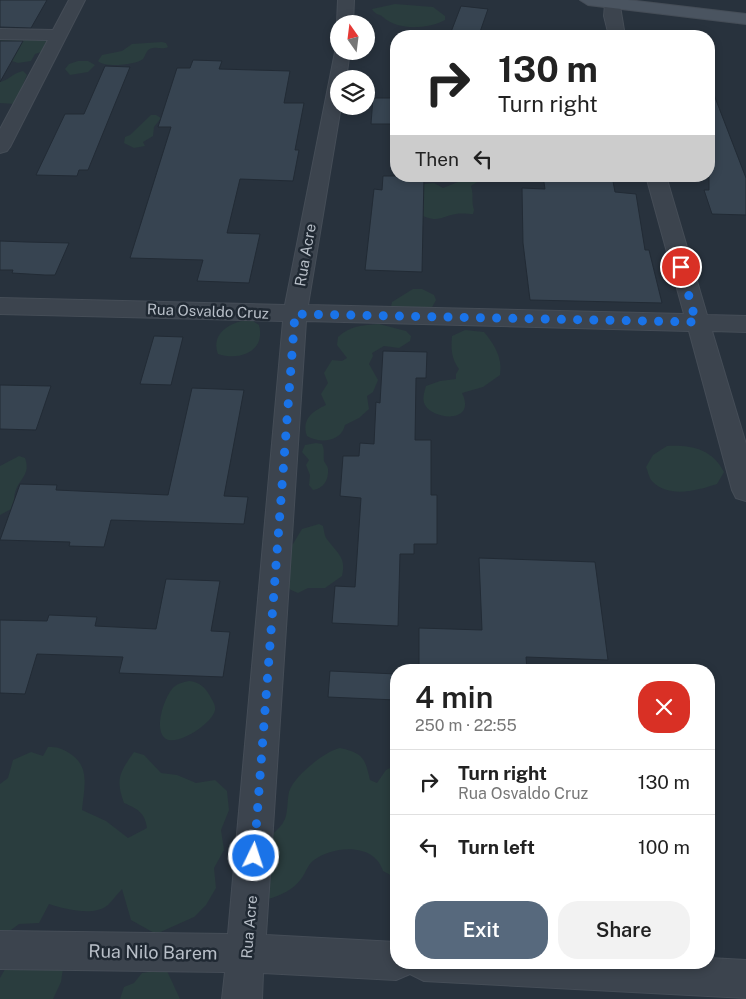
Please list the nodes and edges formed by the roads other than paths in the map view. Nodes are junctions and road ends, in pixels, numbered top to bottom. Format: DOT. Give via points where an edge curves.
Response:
graph roads {
  1 [pos="77,0"];
  2 [pos="346,0"];
  3 [pos="588,0"];
  4 [pos="612,1"];
  5 [pos="345,15"];
  6 [pos="746,19"];
  7 [pos="616,30"];
  8 [pos="0,34"];
  9 [pos="60,35"];
  10 [pos="340,60"];
  11 [pos="0,148"];
  12 [pos="658,182"];
  13 [pos="0,306"];
  14 [pos="295,314"];
  15 [pos="696,322"];
  16 [pos="746,324"];
  17 [pos="746,490"];
  18 [pos="0,950"];
  19 [pos="247,953"];
  20 [pos="390,961"];
  21 [pos="557,969"];
  22 [pos="746,979"];
  23 [pos="242,999"];
  1 -- 9 [label="street"];
  2 -- 5 [label="street"];
  3 -- 4 [label="main road"];
  4 -- 6 [label="main road"];
  4 -- 7 [label="street"];
  8 -- 9 [label="street"];
  9 -- 11 [label="street"];
  10 -- 14 [label="street, Rua Acre"];
  12 -- 15 [label="street"];
  13 -- 14 [label="street, Rua Osvaldo Cruz"];
  14 -- 15 [label="street, Rua Osvaldo Cruz"];
  14 -- 19 [label="street, Rua Acre"];
  15 -- 16 [label="street, Rua Osvaldo Cruz"];
  15 -- 17 [label="street"];
  18 -- 19 [label="street, Rua Nilo Barem"];
  19 -- 20 [label="street, Rua Nilo Barem"];
  19 -- 23 [label="street, Rua Acre"];
  21 -- 22 [label="street"];
}
